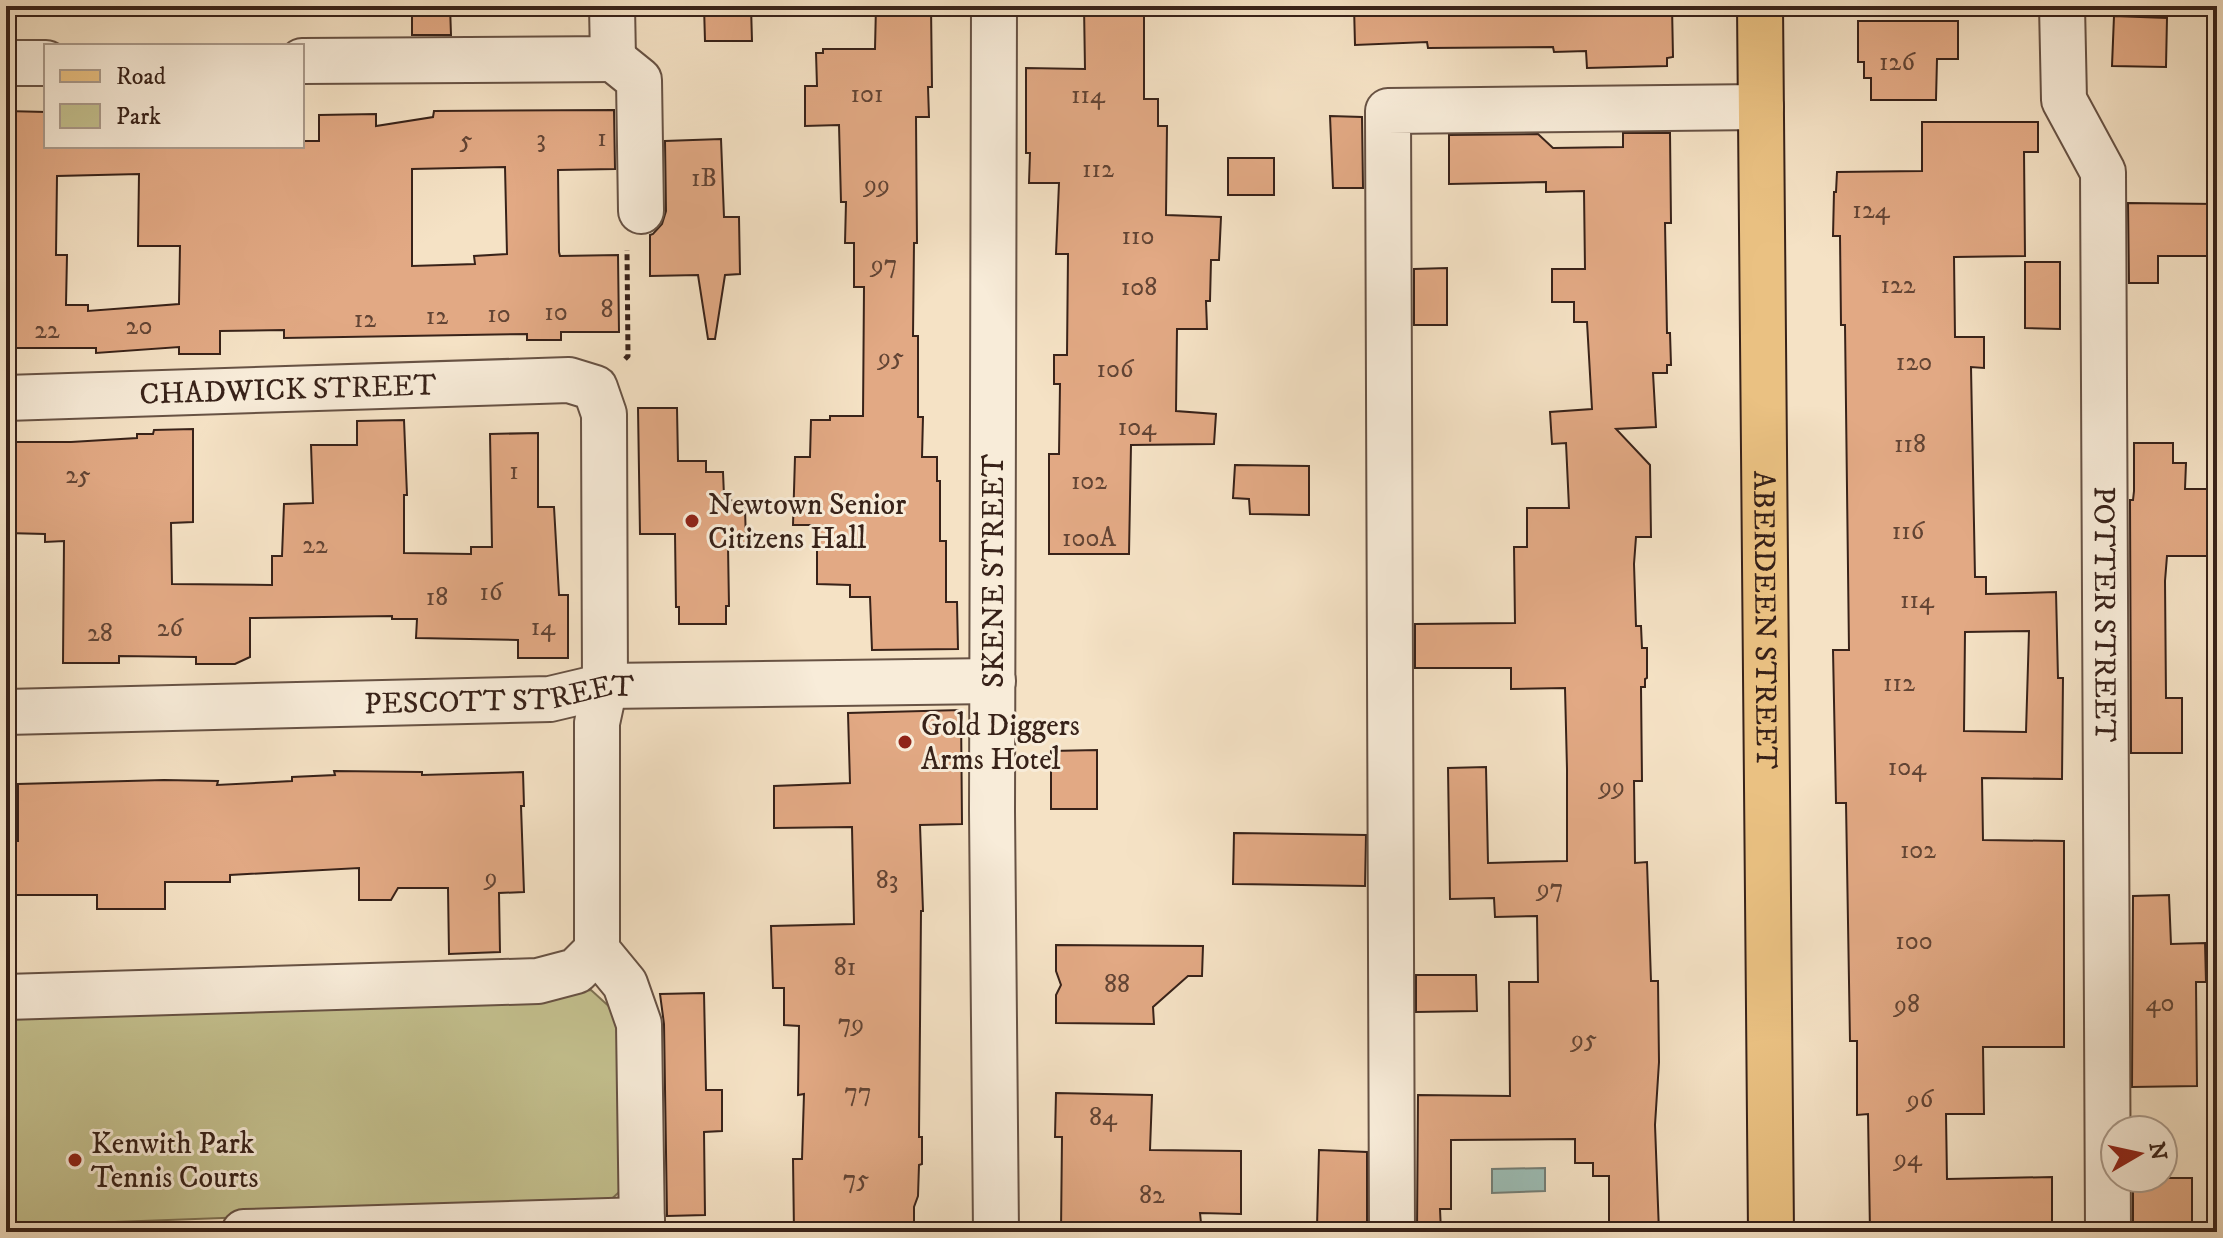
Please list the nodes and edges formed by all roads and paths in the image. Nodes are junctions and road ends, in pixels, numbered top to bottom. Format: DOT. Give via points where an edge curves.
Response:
graph roads {
  1 [pos="612,6"];
  2 [pos="994,6"];
  3 [pos="1760,6"];
  4 [pos="2062,6"];
  5 [pos="613,59"];
  6 [pos="304,61"];
  7 [pos="6,63"];
  8 [pos="44,63"];
  9 [pos="1761,107"];
  10 [pos="641,211"];
  11 [pos="582,384"];
  12 [pos="6,398"];
  13 [pos="993,681"];
  14 [pos="605,686"];
  15 [pos="6,712"];
  16 [pos="597,950"];
  17 [pos="6,997"];
  18 [pos="642,1226"];
  19 [pos="244,1232"];
  20 [pos="996,1232"];
  21 [pos="1392,1232"];
  22 [pos="1771,1232"];
  23 [pos="2108,1232"];
  1 -- 5 [label="street"];
  2 -- 13 [label="street, SKENE STREET"];
  3 -- 9 [label="main road, ABERDEEN STREET"];
  4 -- 23 [label="street, POTTER STREET" via="2064,100 2103,172"];
  5 -- 6 [label="street"];
  5 -- 10 [label="street" via="639,80"];
  7 -- 8 [label="street"];
  9 -- 21 [label="street" via="1388,111"];
  9 -- 22 [label="main road, ABERDEEN STREET"];
  10 -- 11 [label="path" via="627,224 628,356"];
  11 -- 12 [label="street, CHADWICK STREET"];
  11 -- 14 [label="street" via="604,414"];
  13 -- 14 [label="street, PESCOTT STREET"];
  13 -- 20 [label="street, SKENE STREET"];
  14 -- 15 [label="street, PESCOTT STREET" via="550,699"];
  14 -- 16 [label="street" via="597,723"];
  16 -- 17 [label="street" via="576,971 538,981"];
  16 -- 18 [label="street" via="625,984 639,1024"];
  18 -- 19 [label="street"];
}
